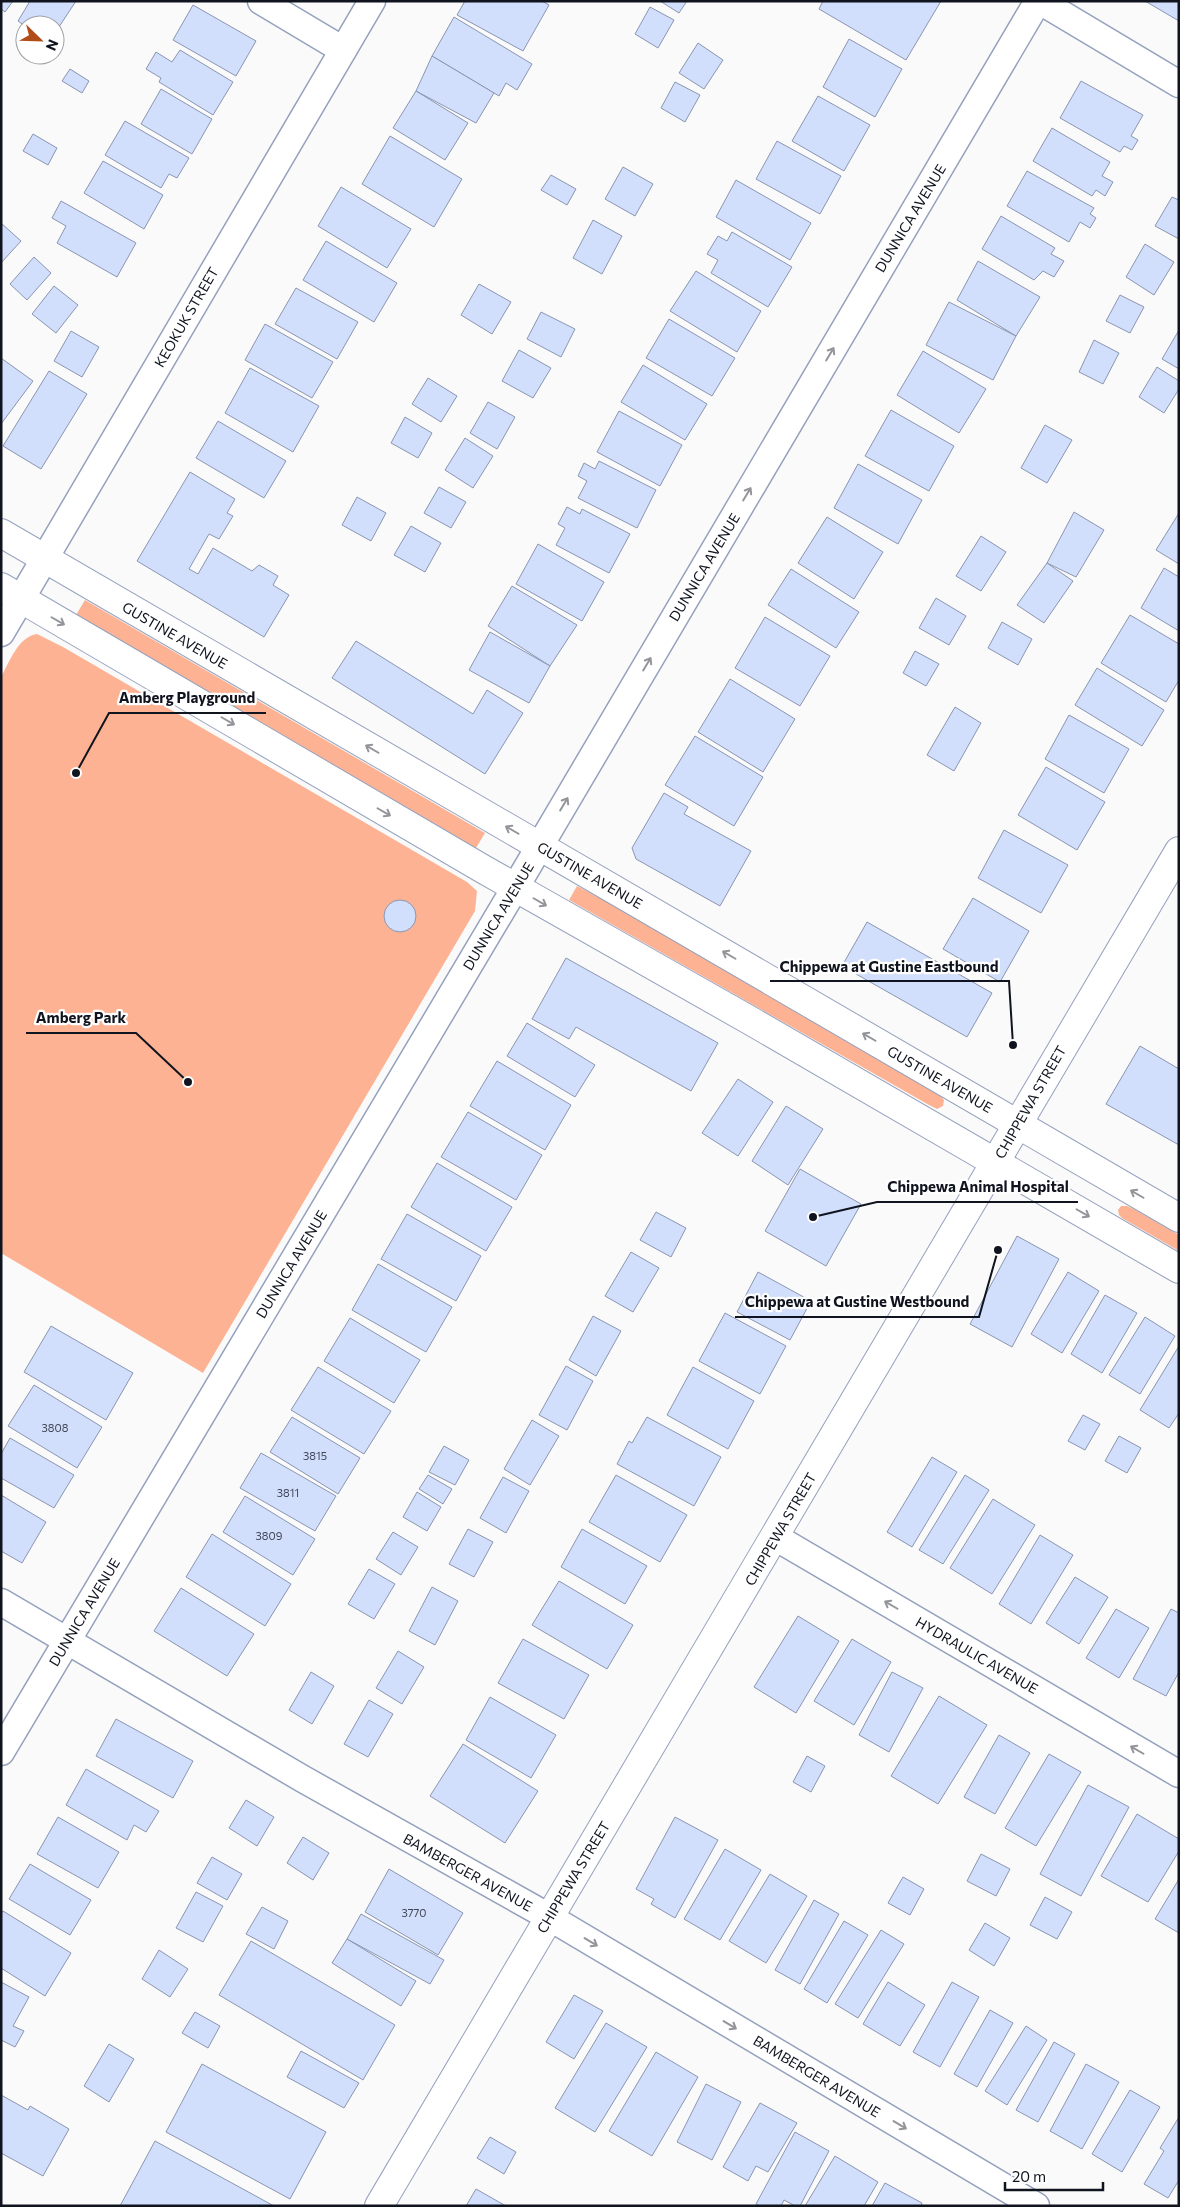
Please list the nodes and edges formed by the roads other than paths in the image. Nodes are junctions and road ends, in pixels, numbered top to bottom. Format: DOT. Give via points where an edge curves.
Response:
graph roads {
  1 [pos="261,1"];
  2 [pos="372,1"];
  3 [pos="1039,1"];
  4 [pos="343,50"];
  5 [pos="1179,84"];
  6 [pos="1,533"];
  7 [pos="44,560"];
  8 [pos="11,593"];
  9 [pos="1,633"];
  10 [pos="539,846"];
  11 [pos="1179,851"];
  12 [pos="515,888"];
  13 [pos="1017,1124"];
  14 [pos="995,1162"];
  15 [pos="1179,1218"];
  16 [pos="1179,1269"];
  17 [pos="775,1537"];
  18 [pos="1,1602"];
  19 [pos="67,1640"];
  20 [pos="1,1752"];
  21 [pos="1179,1774"];
  22 [pos="549,1917"];
  23 [pos="380,2206"];
  24 [pos="1036,2206"];
  1 -- 4 [label="street"];
  2 -- 4 [label="street, KEOKUK STREET"];
  3 -- 5 [label="street"];
  10 -- 3 [label="street, DUNNICA AVENUE, one-way"];
  4 -- 7 [label="street, KEOKUK STREET"];
  6 -- 7 [label="street, GUSTINE AVENUE"];
  7 -- 8 [label="street, KEOKUK STREET"];
  10 -- 7 [label="street, GUSTINE AVENUE, one-way"];
  8 -- 9 [label="street, KEOKUK STREET"];
  8 -- 12 [label="street, one-way"];
  10 -- 12 [label="street, DUNNICA AVENUE"];
  13 -- 10 [label="street, GUSTINE AVENUE, one-way"];
  11 -- 13 [label="street, CHIPPEWA STREET"];
  12 -- 14 [label="street, one-way"];
  12 -- 19 [label="street, DUNNICA AVENUE"];
  13 -- 14 [label="street, CHIPPEWA STREET"];
  15 -- 13 [label="street, GUSTINE AVENUE, one-way"];
  14 -- 16 [label="street, one-way"];
  14 -- 17 [label="street, CHIPPEWA STREET"];
  21 -- 17 [label="street, HYDRAULIC AVENUE, one-way"];
  17 -- 22 [label="street, CHIPPEWA STREET"];
  18 -- 19 [label="street, BAMBERGER AVENUE"];
  19 -- 20 [label="street, DUNNICA AVENUE"];
  19 -- 22 [label="street, BAMBERGER AVENUE" via="303,1779"];
  22 -- 23 [label="street, CHIPPEWA STREET"];
  22 -- 24 [label="street, BAMBERGER AVENUE, one-way"];
}
